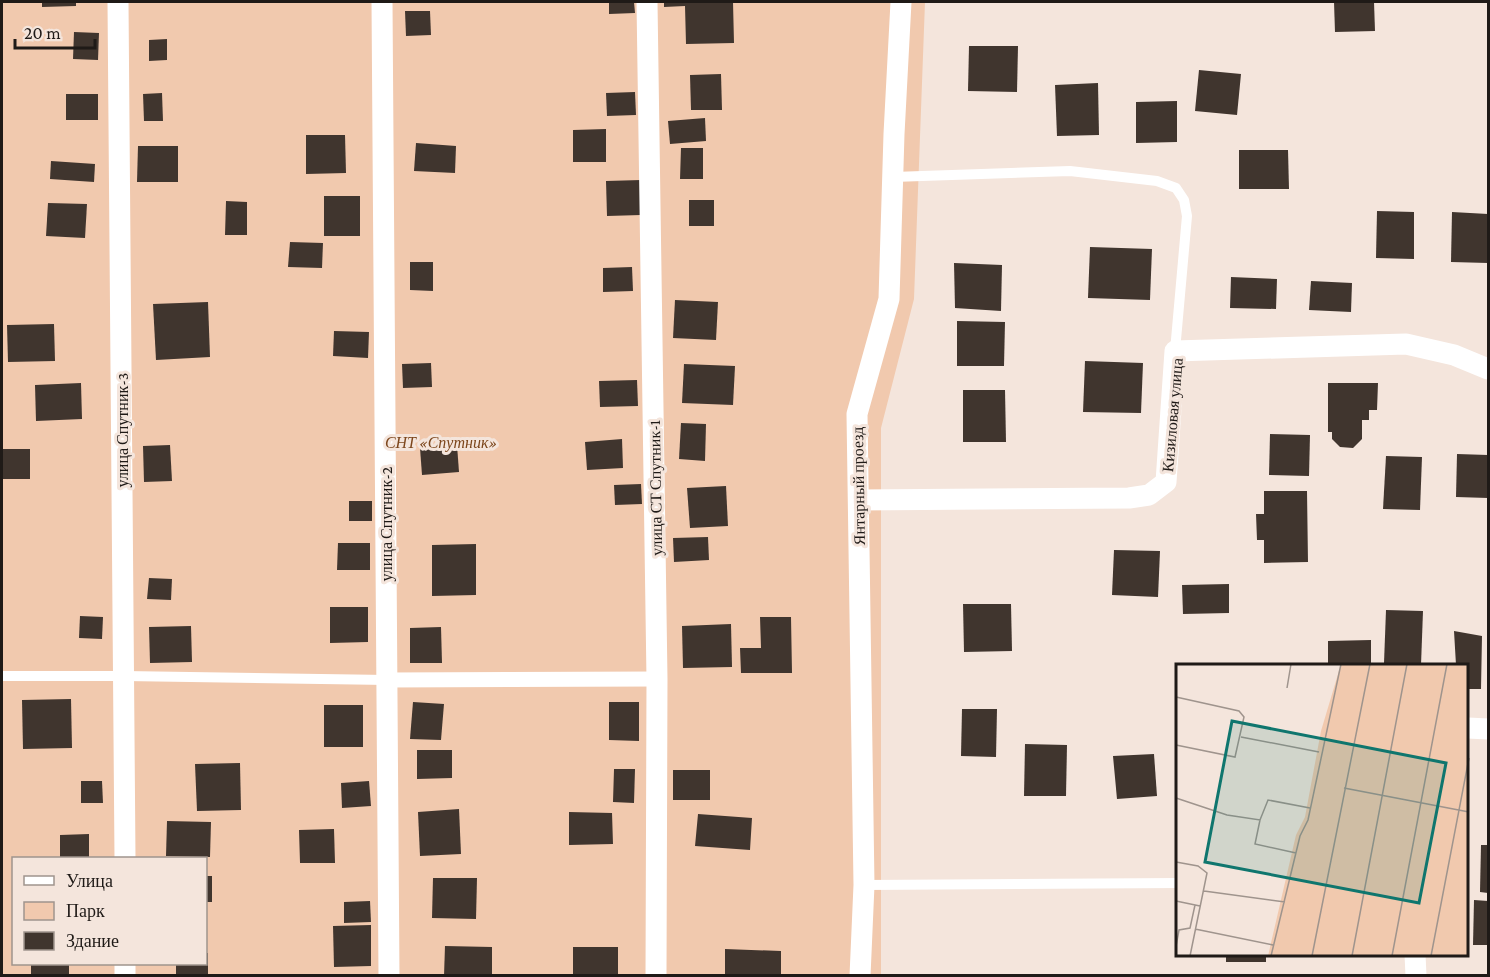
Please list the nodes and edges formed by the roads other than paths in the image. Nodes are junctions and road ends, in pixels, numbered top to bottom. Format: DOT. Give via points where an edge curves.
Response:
graph roads {
  1 [pos="118,2"];
  2 [pos="382,2"];
  3 [pos="647,2"];
  4 [pos="901,2"];
  5 [pos="893,177"];
  6 [pos="1175,351"];
  7 [pos="1488,369"];
  8 [pos="859,500"];
  9 [pos="2,676"];
  10 [pos="124,676"];
  11 [pos="657,679"];
  12 [pos="388,680"];
  13 [pos="1469,728"];
  14 [pos="1488,729"];
  15 [pos="125,857"];
  16 [pos="1176,883"];
  17 [pos="864,885"];
  18 [pos="1415,956"];
  19 [pos="389,975"];
  20 [pos="656,975"];
  21 [pos="860,975"];
  22 [pos="1416,975"];
  1 -- 10 [label="street, улица Спутник-3"];
  2 -- 12 [label="street, улица Спутник-2"];
  3 -- 11 [label="street, улица СТ Спутник-1"];
  4 -- 5 [label="street, Янтарный проезд"];
  5 -- 6 [label="lane" via="1071,171 1157,181 1176,188 1184,200 1187,216"];
  5 -- 8 [label="street, Янтарный проезд" via="889,299 857,414"];
  6 -- 7 [label="street, Кизиловая улица" via="1406,344 1454,355"];
  6 -- 8 [label="street, Кизиловая улица" via="1166,482 1149,495"];
  8 -- 17 [label="street, Янтарный проезд"];
  9 -- 10 [label="lane"];
  10 -- 12 [label="lane"];
  10 -- 15 [label="street, улица Спутник-3"];
  11 -- 12 [label="street"];
  11 -- 20 [label="street, улица СТ Спутник-1"];
  12 -- 19 [label="street, улица Спутник-2"];
  13 -- 14 [label="street"];
  16 -- 17 [label="lane"];
  17 -- 21 [label="street, Янтарный проезд"];
  18 -- 22 [label="street"];
}
